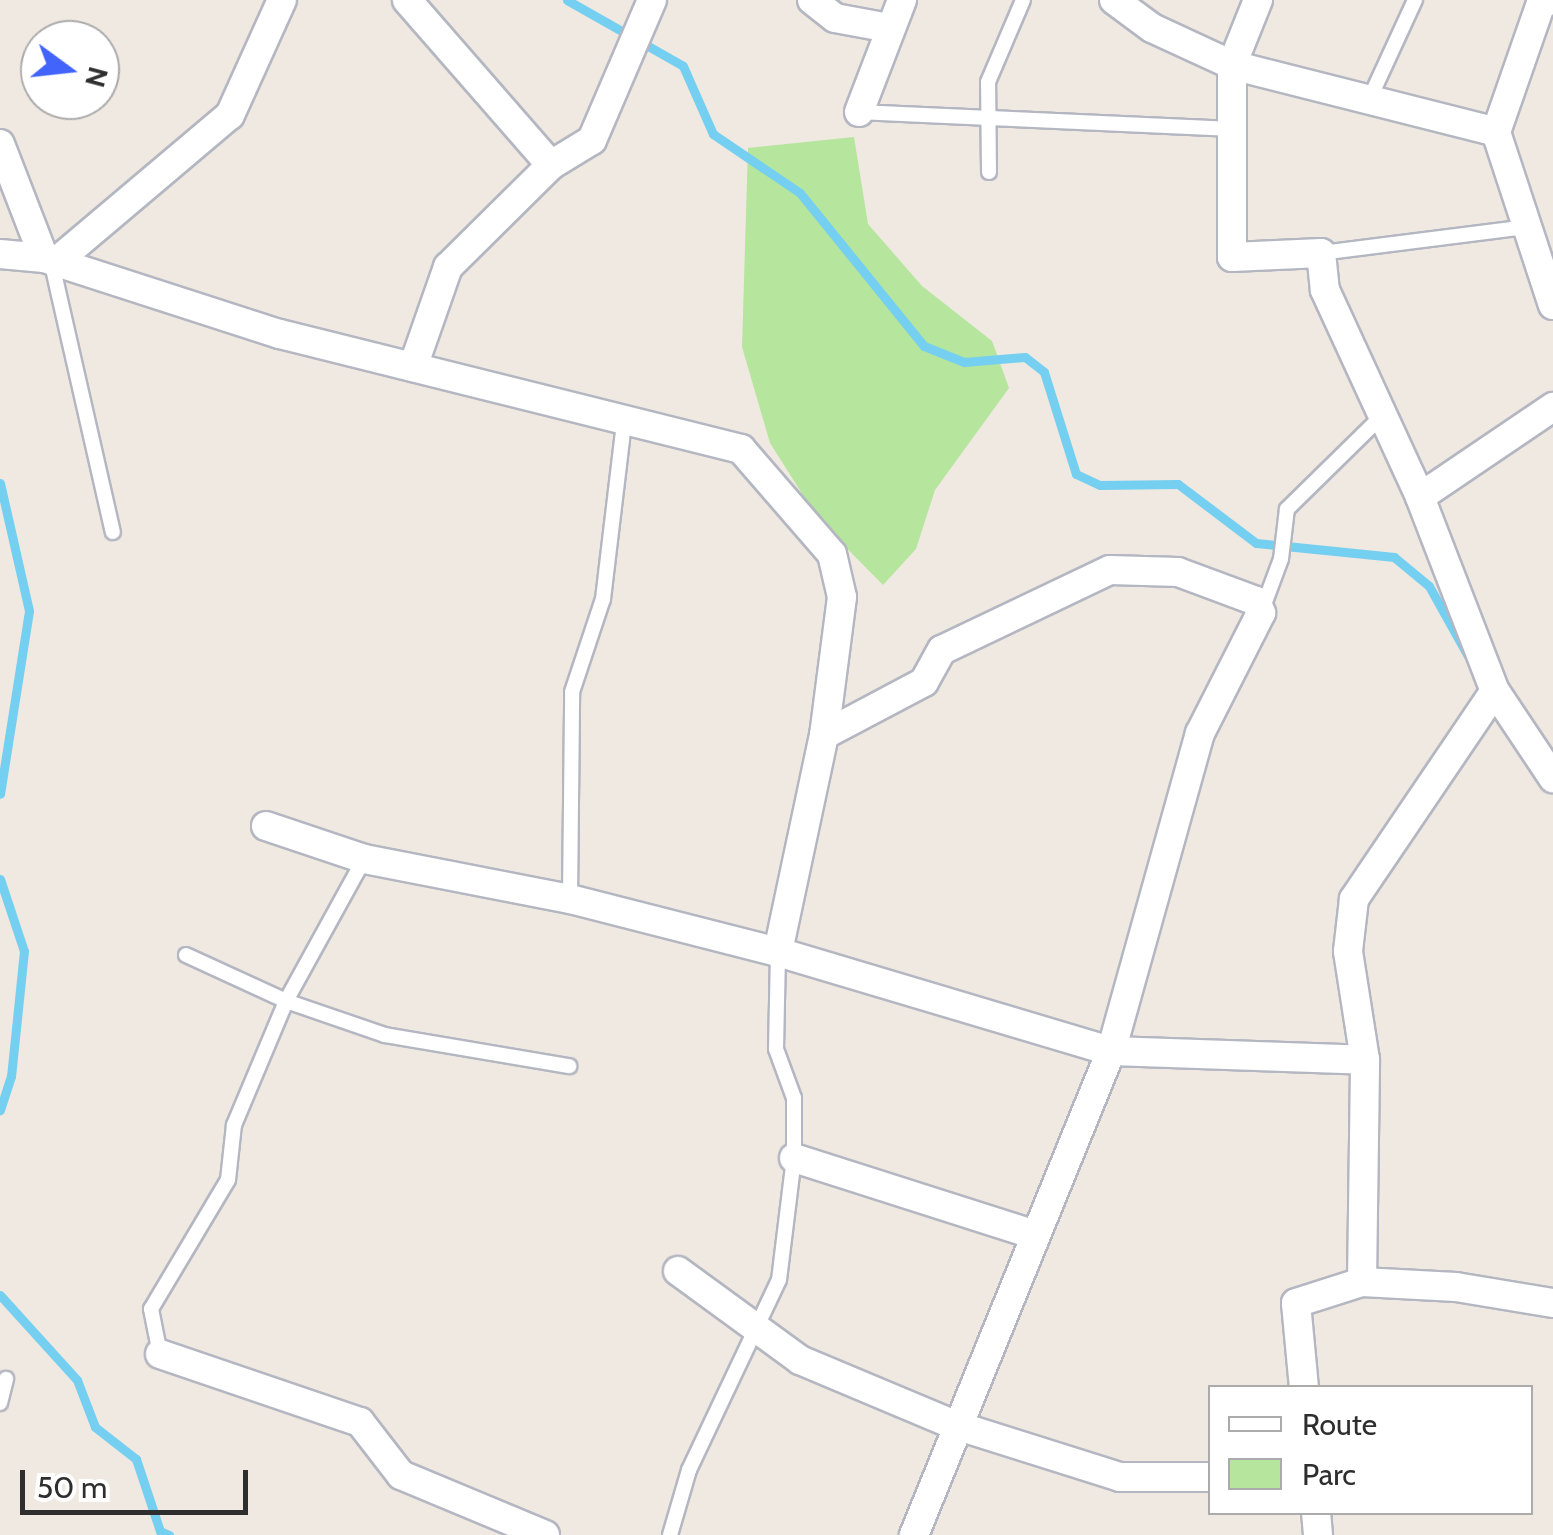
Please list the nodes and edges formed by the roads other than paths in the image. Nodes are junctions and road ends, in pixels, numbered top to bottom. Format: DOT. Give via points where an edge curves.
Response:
graph roads {
  1 [pos="282,0"];
  2 [pos="407,0"];
  3 [pos="652,0"];
  4 [pos="812,0"];
  5 [pos="902,0"];
  6 [pos="1023,0"];
  7 [pos="1114,0"];
  8 [pos="1258,0"];
  9 [pos="1415,0"];
  10 [pos="1553,0"];
  11 [pos="889,28"];
  12 [pos="1232,64"];
  13 [pos="1369,100"];
  14 [pos="859,112"];
  15 [pos="986,120"];
  16 [pos="1232,129"];
  17 [pos="1496,132"];
  18 [pos="0,144"];
  19 [pos="552,165"];
  20 [pos="989,172"];
  21 [pos="1528,227"];
  22 [pos="1320,253"];
  23 [pos="0,254"];
  24 [pos="50,259"];
  25 [pos="1553,304"];
  26 [pos="413,367"];
  27 [pos="1553,408"];
  28 [pos="1383,415"];
  29 [pos="624,422"];
  30 [pos="1420,498"];
  31 [pos="113,532"];
  32 [pos="1261,613"];
  33 [pos="1496,691"];
  34 [pos="824,735"];
  35 [pos="1553,778"];
  36 [pos="266,826"];
  37 [pos="364,860"];
  38 [pos="570,899"];
  39 [pos="778,952"];
  40 [pos="186,955"];
  41 [pos="286,1001"];
  42 [pos="1111,1051"];
  43 [pos="1364,1060"];
  44 [pos="569,1066"];
  45 [pos="794,1158"];
  46 [pos="1034,1235"];
  47 [pos="678,1271"];
  48 [pos="1362,1282"];
  49 [pos="1553,1302"];
  50 [pos="756,1329"];
  51 [pos="160,1354"];
  52 [pos="6,1379"];
  53 [pos="1304,1385"];
  54 [pos="0,1403"];
  55 [pos="956,1424"];
  56 [pos="1208,1477"];
  57 [pos="545,1535"];
  58 [pos="670,1535"];
  59 [pos="914,1535"];
  1 -- 24 [label="street" via="230,115"];
  2 -- 19 [label="street"];
  3 -- 19 [label="street" via="592,140"];
  4 -- 11 [label="street" via="835,18"];
  5 -- 11 [label="street"];
  6 -- 15 [label="lane" via="988,82"];
  7 -- 12 [label="street" via="1152,28"];
  8 -- 12 [label="street"];
  9 -- 13 [label="lane"];
  10 -- 17 [label="street" via="1541,3"];
  11 -- 14 [label="street"];
  12 -- 13 [label="street"];
  12 -- 16 [label="street"];
  13 -- 17 [label="street"];
  14 -- 15 [label="lane"];
  15 -- 16 [label="lane"];
  15 -- 20 [label="lane"];
  16 -- 22 [label="street" via="1232,257"];
  17 -- 21 [label="street"];
  18 -- 24 [label="street"];
  19 -- 26 [label="street" via="448,267"];
  21 -- 22 [label="lane"];
  21 -- 25 [label="street"];
  22 -- 28 [label="street" via="1325,290"];
  23 -- 24 [label="street"];
  24 -- 26 [label="street" via="280,334"];
  24 -- 31 [label="lane"];
  26 -- 29 [label="street"];
  27 -- 30 [label="street"];
  28 -- 30 [label="street"];
  28 -- 32 [label="lane" via="1287,508 1281,558"];
  29 -- 34 [label="street" via="741,449 832,554 842,597"];
  29 -- 38 [label="lane" via="603,599 572,692"];
  30 -- 33 [label="street"];
  32 -- 34 [label="street" via="1256,601 1178,572 1110,570 942,650 924,682"];
  32 -- 42 [label="street" via="1200,733"];
  33 -- 35 [label="street"];
  33 -- 43 [label="street" via="1354,899 1348,951"];
  34 -- 39 [label="street"];
  36 -- 37 [label="street"];
  37 -- 38 [label="street"];
  37 -- 41 [label="lane"];
  38 -- 39 [label="street"];
  39 -- 42 [label="street"];
  39 -- 45 [label="lane" via="776,1049 794,1098"];
  40 -- 41 [label="lane"];
  41 -- 44 [label="lane" via="385,1034"];
  41 -- 51 [label="lane" via="234,1125 228,1180 152,1308"];
  42 -- 43 [label="street"];
  42 -- 46 [label="street"];
  43 -- 48 [label="street"];
  45 -- 46 [label="street"];
  45 -- 50 [label="lane" via="779,1280"];
  46 -- 55 [label="street"];
  47 -- 50 [label="street"];
  48 -- 49 [label="street"];
  48 -- 53 [label="street" via="1296,1303"];
  50 -- 55 [label="street" via="800,1360"];
  50 -- 58 [label="lane" via="689,1470"];
  51 -- 57 [label="street" via="360,1422 401,1475"];
  52 -- 54 [label="lane"];
  55 -- 56 [label="street" via="1120,1476"];
  55 -- 59 [label="street"];
}
